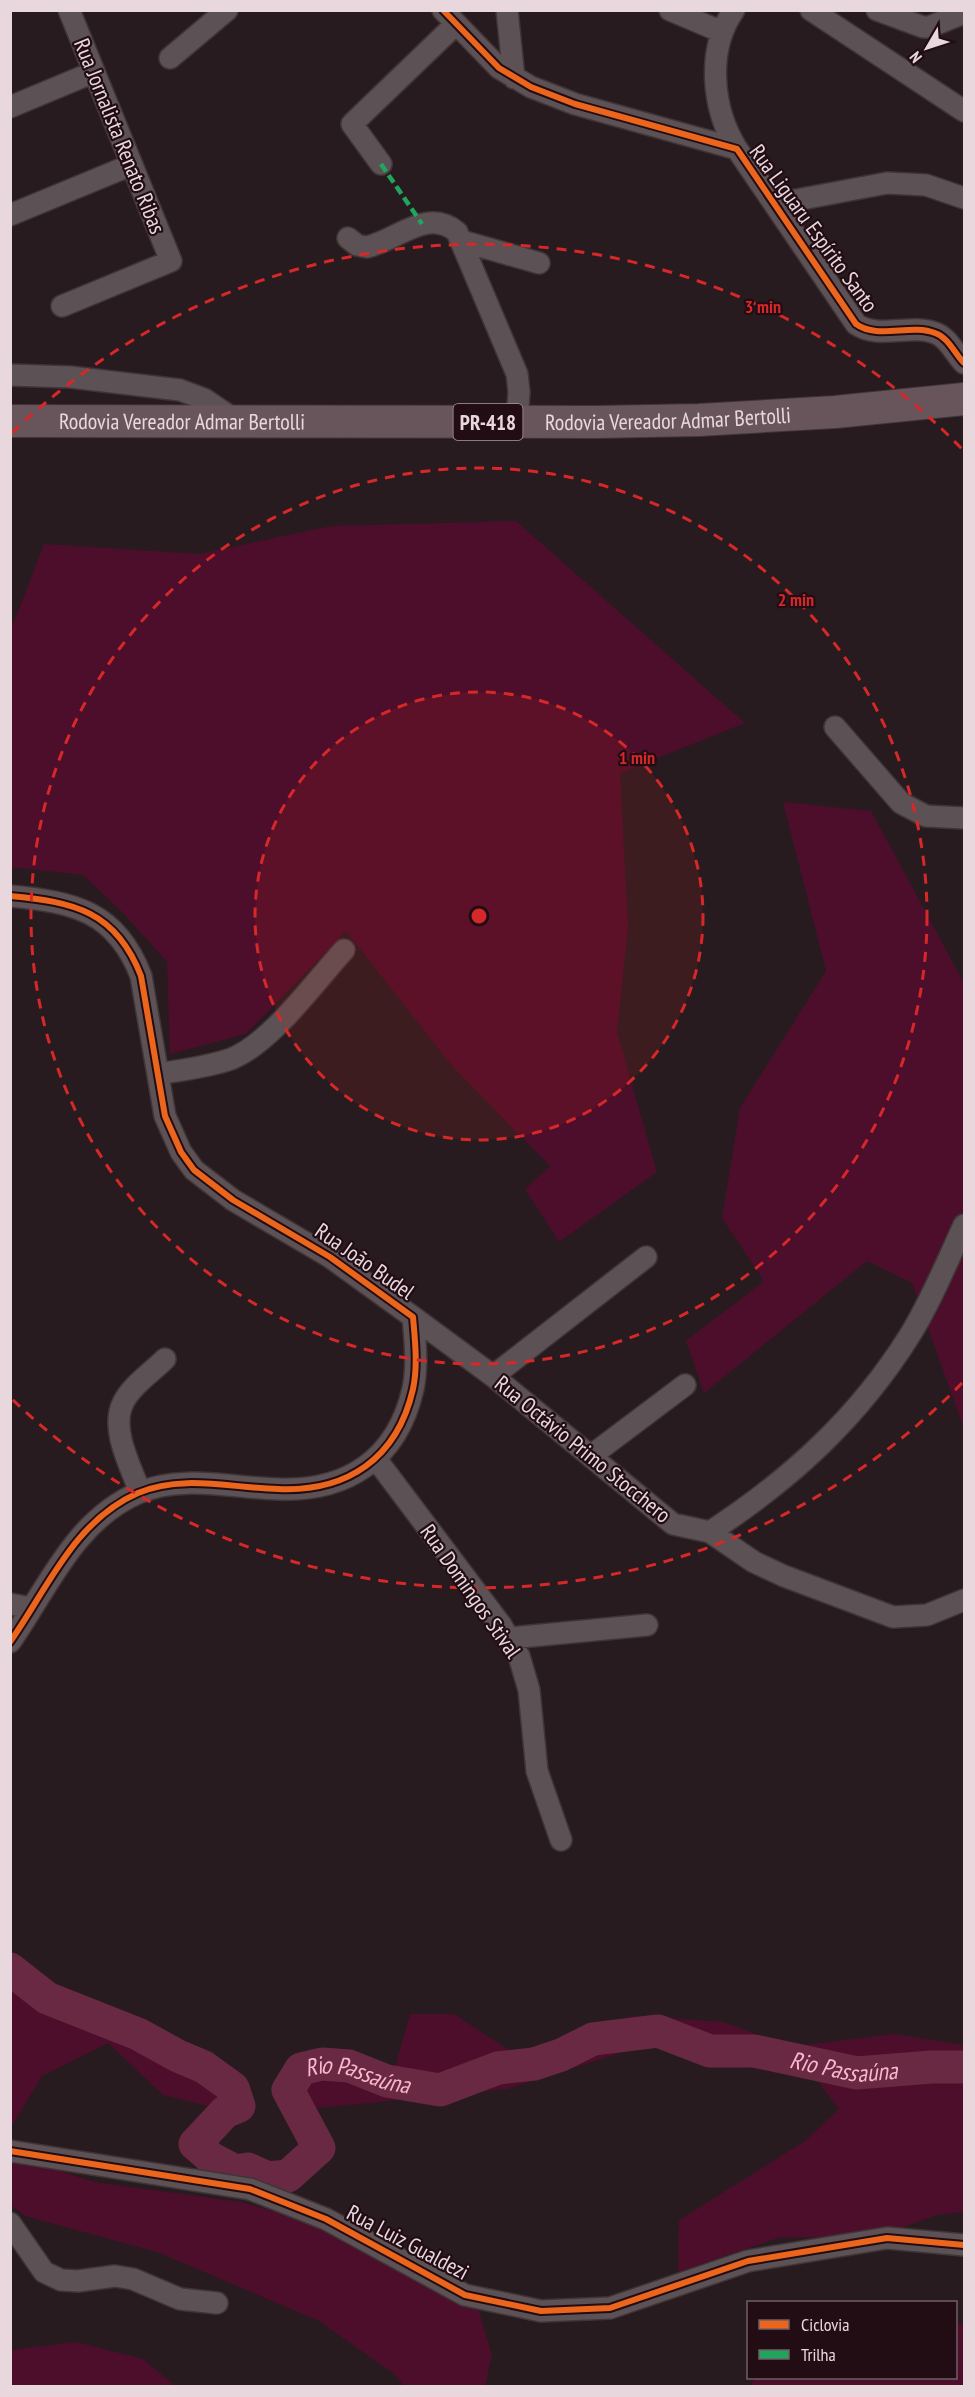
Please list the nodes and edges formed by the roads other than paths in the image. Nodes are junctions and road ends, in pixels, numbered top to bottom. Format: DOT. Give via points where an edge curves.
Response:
graph roads {
  1 [pos="69,10"];
  2 [pos="227,10"];
  3 [pos="507,10"];
  4 [pos="670,10"];
  5 [pos="734,10"];
  6 [pos="811,10"];
  7 [pos="877,10"];
  8 [pos="964,13"];
  9 [pos="450,17"];
  10 [pos="722,32"];
  11 [pos="170,58"];
  12 [pos="94,72"];
  13 [pos="514,78"];
  14 [pos="10,107"];
  15 [pos="964,111"];
  16 [pos="737,149"];
  17 [pos="381,164"];
  18 [pos="131,165"];
  19 [pos="964,198"];
  20 [pos="775,204"];
  21 [pos="10,215"];
  22 [pos="348,238"];
  23 [pos="462,241"];
  24 [pos="539,263"];
  25 [pos="62,306"];
  26 [pos="964,363"];
  27 [pos="10,375"];
  28 [pos="964,399"];
  29 [pos="10,421"];
  30 [pos="238,422"];
  31 [pos="517,422"];
  32 [pos="835,727"];
  33 [pos="964,818"];
  34 [pos="10,896"];
  35 [pos="344,950"];
  36 [pos="158,1074"];
  37 [pos="964,1225"];
  38 [pos="646,1257"];
  39 [pos="413,1317"];
  40 [pos="165,1359"];
  41 [pos="493,1376"];
  42 [pos="685,1385"];
  43 [pos="592,1455"];
  44 [pos="376,1459"];
  45 [pos="140,1492"];
  46 [pos="710,1532"];
  47 [pos="964,1600"];
  48 [pos="10,1604"];
  49 [pos="32,1608"];
  50 [pos="647,1625"];
  51 [pos="510,1638"];
  52 [pos="10,1642"];
  53 [pos="561,1840"];
  54 [pos="10,2151"];
  55 [pos="10,2223"];
  56 [pos="964,2245"];
  57 [pos="217,2303"];
  1 -- 12 [label="street, Rua Jornalista Renato Ribas"];
  2 -- 11 [label="street"];
  3 -- 13 [label="street"];
  4 -- 10 [label="street"];
  5 -- 10 [label="street"];
  6 -- 15 [label="street"];
  7 -- 8 [label="street" via="922,27"];
  9 -- 13 [label="street, Rua Liguaru Espírito Santo" via="484,54"];
  9 -- 17 [label="street" via="352,124"];
  10 -- 16 [label="street" via="717,52 717,88 724,124"];
  12 -- 14 [label="street"];
  12 -- 18 [label="street, Rua Jornalista Renato Ribas"];
  13 -- 16 [label="street, Rua Liguaru Espírito Santo" via="550,96"];
  16 -- 20 [label="street, Rua Liguaru Espírito Santo"];
  18 -- 21 [label="street"];
  18 -- 25 [label="street, Rua Jornalista Renato Ribas" via="171,261"];
  19 -- 20 [label="street" via="926,185 887,183"];
  20 -- 26 [label="street, Rua Liguaru Espírito Santo" via="856,324 870,330 935,333"];
  22 -- 23 [label="street" via="367,247 430,221 445,224"];
  23 -- 24 [label="street"];
  23 -- 31 [label="street" via="517,374"];
  27 -- 30 [label="street" via="79,378 180,390 204,399"];
  28 -- 31 [label="highway, Rodovia Vereador Admar Bertolli / PR-418" via="699,420"];
  29 -- 30 [label="highway, Rodovia Vereador Admar Bertolli / PR-418"];
  30 -- 31 [label="highway, Rodovia Vereador Admar Bertolli / PR-418"];
  32 -- 33 [label="street" via="901,804 926,816"];
  34 -- 36 [label="street, Rua João Budel" via="76,906 98,918 119,937 141,976"];
  35 -- 36 [label="street" via="246,1052"];
  36 -- 39 [label="street, Rua João Budel" via="170,1132 194,1170 233,1200 330,1257"];
  37 -- 46 [label="street" via="909,1336 843,1424 785,1480"];
  38 -- 41 [label="street"];
  39 -- 41 [label="street, Rua Octávio Primo Stocchero"];
  39 -- 44 [label="street, Rua João Budel" via="413,1389 403,1419"];
  40 -- 45 [label="street" via="129,1393 119,1414 119,1427"];
  41 -- 43 [label="street, Rua Octávio Primo Stocchero"];
  42 -- 43 [label="street"];
  43 -- 46 [label="street, Rua Octávio Primo Stocchero" via="674,1524"];
  44 -- 45 [label="street, Rua João Budel" via="335,1483 308,1489 191,1483"];
  44 -- 51 [label="street, Rua Domingos Stival"];
  45 -- 49 [label="street, Rua João Budel" via="87,1528"];
  46 -- 47 [label="street, Rua Octávio Primo Stocchero" via="754,1562 784,1576 893,1617 927,1615"];
  48 -- 49 [label="street"];
  49 -- 52 [label="street, Rua João Budel"];
  50 -- 51 [label="street"];
  51 -- 53 [label="street, Rua Domingos Stival" via="526,1674 537,1770"];
  54 -- 56 [label="street, Rua Luiz Gualdezi" via="250,2190 326,2219 465,2295 541,2312 610,2308 748,2261 887,2238"];
  55 -- 57 [label="street" via="44,2272 61,2280 115,2276 133,2279 180,2299"];
}
